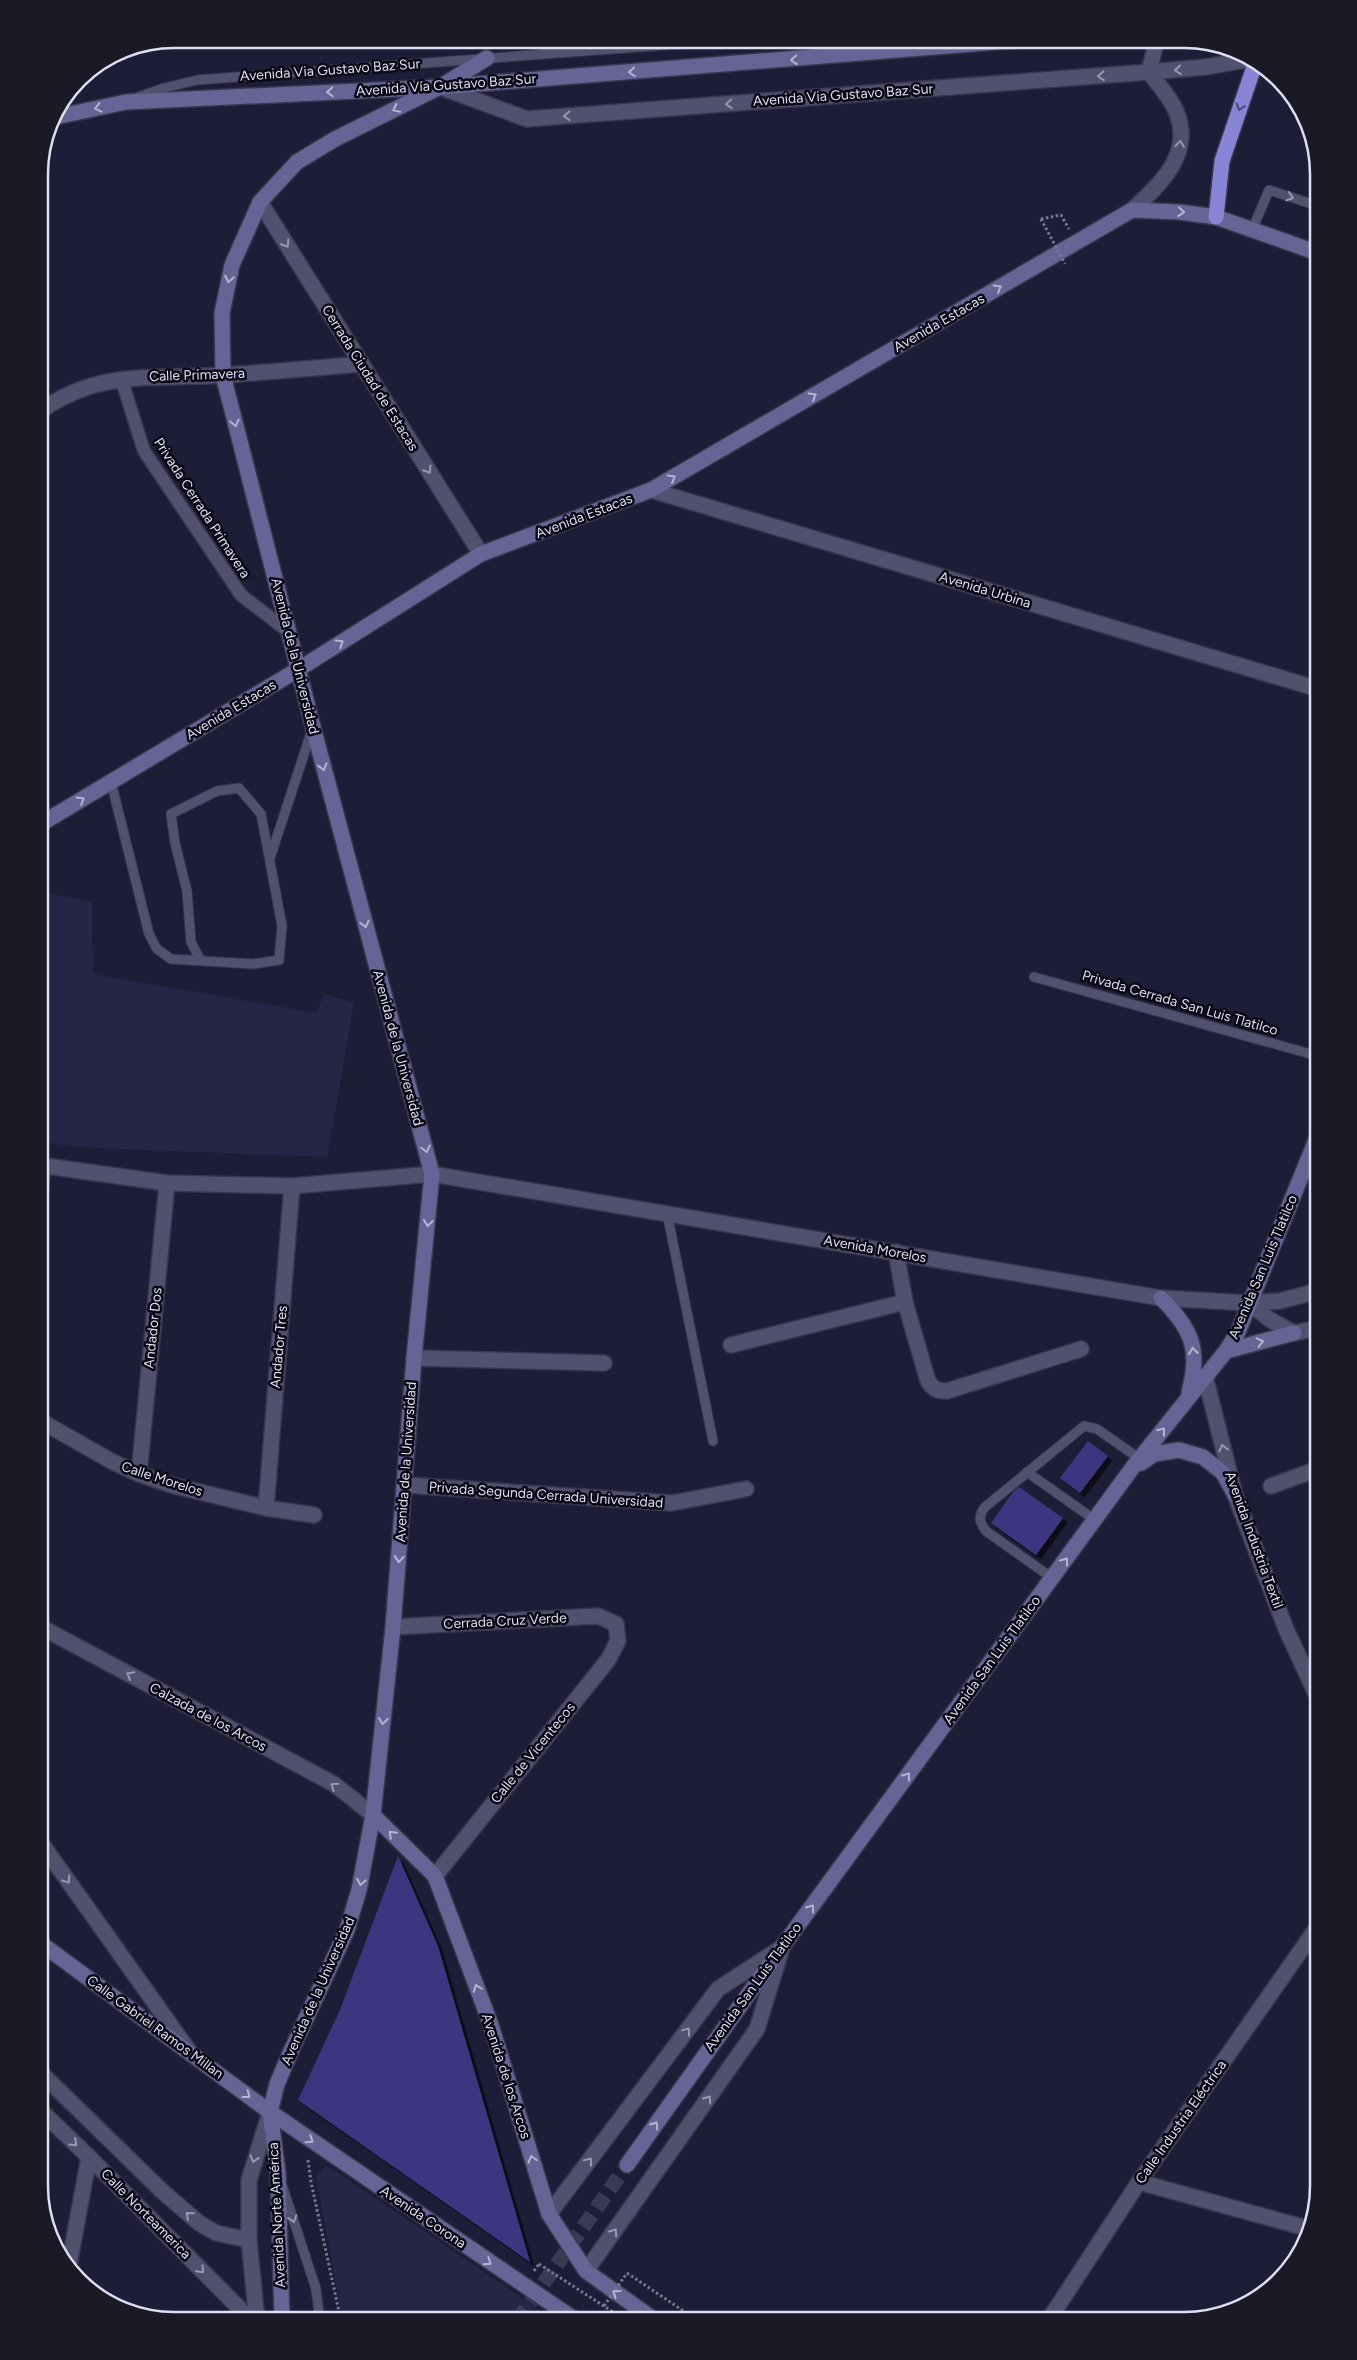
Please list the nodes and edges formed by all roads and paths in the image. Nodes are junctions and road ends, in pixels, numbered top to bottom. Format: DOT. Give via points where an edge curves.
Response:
graph roads {
  1 [pos="544,48"];
  2 [pos="625,48"];
  3 [pos="932,48"];
  4 [pos="1155,48"];
  5 [pos="544,54"];
  6 [pos="487,58"];
  7 [pos="1239,61"];
  8 [pos="1253,69"];
  9 [pos="1149,72"];
  10 [pos="440,87"];
  11 [pos="126,102"];
  12 [pos="62,116"];
  13 [pos="260,202"];
  14 [pos="1310,203"];
  15 [pos="1132,210"];
  16 [pos="1061,215"];
  17 [pos="1216,217"];
  18 [pos="1252,230"];
  19 [pos="1310,250"];
  20 [pos="1065,264"];
  21 [pos="362,364"];
  22 [pos="223,375"];
  23 [pos="121,378"];
  24 [pos="48,405"];
  25 [pos="651,490"];
  26 [pos="481,554"];
  27 [pos="289,632"];
  28 [pos="299,669"];
  29 [pos="1310,687"];
  30 [pos="313,727"];
  31 [pos="111,782"];
  32 [pos="48,820"];
  33 [pos="270,859"];
  34 [pos="201,961"];
  35 [pos="1034,977"];
  36 [pos="1310,1054"];
  37 [pos="1310,1155"];
  38 [pos="48,1167"];
  39 [pos="432,1174"];
  40 [pos="168,1183"];
  41 [pos="292,1186"];
  42 [pos="667,1213"];
  43 [pos="896,1252"];
  44 [pos="1310,1293"];
  45 [pos="1160,1298"];
  46 [pos="905,1302"];
  47 [pos="1249,1304"];
  48 [pos="1310,1330"];
  49 [pos="1294,1333"];
  50 [pos="731,1345"];
  51 [pos="1081,1349"];
  52 [pos="1226,1351"];
  53 [pos="414,1358"];
  54 [pos="604,1363"];
  55 [pos="1205,1376"];
  56 [pos="1188,1398"];
  57 [pos="47,1425"];
  58 [pos="713,1441"];
  59 [pos="1136,1463"];
  60 [pos="1026,1472"];
  61 [pos="1310,1472"];
  62 [pos="139,1474"];
  63 [pos="405,1485"];
  64 [pos="1271,1486"];
  65 [pos="746,1489"];
  66 [pos="1235,1495"];
  67 [pos="266,1508"];
  68 [pos="314,1515"];
  69 [pos="1095,1520"];
  70 [pos="1052,1578"];
  71 [pos="616,1624"];
  72 [pos="393,1627"];
  73 [pos="47,1630"];
  74 [pos="1310,1681"];
  75 [pos="373,1815"];
  76 [pos="47,1851"];
  77 [pos="434,1876"];
  78 [pos="1310,1937"];
  79 [pos="782,1947"];
  80 [pos="47,1948"];
  81 [pos="190,2052"];
  82 [pos="47,2079"];
  83 [pos="270,2112"];
  84 [pos="47,2117"];
  85 [pos="89,2157"];
  86 [pos="308,2158"];
  87 [pos="627,2165"];
  88 [pos="278,2173"];
  89 [pos="1139,2182"];
  90 [pos="549,2214"];
  91 [pos="1303,2227"];
  92 [pos="249,2240"];
  93 [pos="70,2258"];
  94 [pos="539,2264"];
  95 [pos="586,2271"];
  96 [pos="604,2306"];
  97 [pos="243,2312"];
  98 [pos="256,2312"];
  99 [pos="282,2312"];
  100 [pos="319,2312"];
  101 [pos="339,2312"];
  102 [pos="563,2312"];
  103 [pos="613,2312"];
  104 [pos="643,2312"];
  105 [pos="685,2312"];
  106 [pos="1054,2312"];
  1 -- 5 [label="lane"];
  2 -- 5 [label="lane, Avenida Via Gustavo Baz Sur"];
  3 -- 10 [label="main road, Avenida Vía Gustavo Baz Sur, one-way"];
  4 -- 9 [label="street"];
  5 -- 6 [label="lane, Avenida Via Gustavo Baz Sur"];
  6 -- 10 [label="main road, Avenida de la Universidad"];
  6 -- 11 [label="lane, Avenida Via Gustavo Baz Sur" via="197,80"];
  7 -- 9 [label="street, Avenida Via Gustavo Baz Sur, one-way"];
  8 -- 17 [label="highway, one-way" via="1222,161"];
  9 -- 10 [label="street, Avenida Via Gustavo Baz Sur, one-way" via="527,119"];
  15 -- 9 [label="street, one-way" via="1171,170 1179,151 1182,128 1175,110"];
  10 -- 11 [label="main road, Avenida Vía Gustavo Baz Sur, one-way"];
  10 -- 13 [label="main road, Avenida de la Universidad, one-way" via="335,139 297,162"];
  11 -- 12 [label="main road, Avenida Vía Gustavo Baz Sur, one-way"];
  13 -- 21 [label="street, Cerrada Ciudad de Estacas, one-way"];
  13 -- 22 [label="main road, Avenida de la Universidad, one-way" via="232,264 222,313"];
  18 -- 14 [label="lane, one-way" via="1269,190"];
  15 -- 17 [label="main road, one-way"];
  25 -- 15 [label="main road, Avenida Estacas, one-way"];
  16 -- 20 [label="path, bridge" via="1041,219"];
  17 -- 18 [label="main road"];
  18 -- 19 [label="main road"];
  21 -- 22 [label="street, Calle Primavera"];
  21 -- 26 [label="street, Cerrada Ciudad de Estacas, one-way"];
  22 -- 23 [label="street, Calle Primavera"];
  22 -- 27 [label="main road, Avenida de la Universidad, one-way"];
  23 -- 24 [label="street, Calle Primavera" via="79,388"];
  23 -- 27 [label="street, Privada Cerrada Primavera" via="144,451 241,594"];
  25 -- 26 [label="main road, Avenida Estacas"];
  25 -- 29 [label="street, Avenida Urbina"];
  28 -- 26 [label="main road, Avenida Estacas, one-way"];
  27 -- 28 [label="main road, Avenida de la Universidad"];
  28 -- 30 [label="main road, Avenida de la Universidad"];
  28 -- 31 [label="main road, Avenida Estacas"];
  30 -- 33 [label="lane"];
  30 -- 39 [label="main road, Avenida de la Universidad, one-way"];
  32 -- 31 [label="main road, Avenida Estacas, one-way"];
  31 -- 34 [label="lane" via="148,934 157,949 171,959"];
  33 -- 34 [label="lane" via="282,926 279,960 253,964"];
  33 -- 34 [label="lane" via="261,814 239,788 217,790 172,814 174,843 186,891 191,942"];
  35 -- 36 [label="lane, Privada Cerrada San Luis Tlatilco"];
  37 -- 47 [label="main road, Avenida San Luis Tlatilco"];
  38 -- 40 [label="street, Avenida Morelos"];
  39 -- 41 [label="street, Avenida Morelos"];
  39 -- 42 [label="street, Avenida Morelos"];
  39 -- 53 [label="main road, Avenida de la Universidad, one-way"];
  40 -- 41 [label="street, Avenida Morelos"];
  40 -- 62 [label="street, Andador Dos"];
  41 -- 67 [label="street, Andador Tres"];
  42 -- 43 [label="street, Avenida Morelos"];
  42 -- 58 [label="lane"];
  43 -- 45 [label="street, Avenida Morelos"];
  43 -- 46 [label="street"];
  44 -- 47 [label="street, Avenida Morelos"];
  45 -- 47 [label="street, Avenida Morelos"];
  56 -- 45 [label="main road, one-way" via="1195,1372 1192,1344 1180,1318"];
  46 -- 50 [label="street"];
  46 -- 51 [label="street" via="928,1381 939,1391"];
  47 -- 49 [label="street"];
  47 -- 52 [label="main road, Avenida San Luis Tlatilco"];
  48 -- 49 [label="street"];
  52 -- 49 [label="main road, one-way"];
  52 -- 55 [label="main road, Avenida San Luis Tlatilco"];
  53 -- 54 [label="street"];
  53 -- 63 [label="main road, Avenida de la Universidad"];
  55 -- 56 [label="main road, Avenida San Luis Tlatilco"];
  66 -- 55 [label="street, Avenida Industria Textil, one-way"];
  59 -- 56 [label="main road, Avenida San Luis Tlatilco, one-way"];
  57 -- 62 [label="street, Calle Morelos"];
  59 -- 60 [label="lane" via="1097,1429 1084,1426"];
  59 -- 66 [label="main road" via="1154,1454 1179,1450 1204,1457 1224,1473"];
  59 -- 69 [label="main road, Avenida San Luis Tlatilco"];
  60 -- 69 [label="lane"];
  60 -- 70 [label="lane" via="985,1507 980,1514 980,1523 986,1531"];
  61 -- 64 [label="street"];
  62 -- 67 [label="street, Calle Morelos"];
  63 -- 65 [label="street, Privada Segunda Cerrada Universidad" via="672,1503"];
  63 -- 72 [label="main road, Avenida de la Universidad, one-way"];
  66 -- 74 [label="street, Avenida Industria Textil" via="1286,1629"];
  67 -- 68 [label="street, Calle Morelos"];
  70 -- 69 [label="main road, Avenida San Luis Tlatilco, one-way"];
  79 -- 70 [label="main road, Avenida San Luis Tlatilco, one-way"];
  71 -- 72 [label="street, Cerrada Cruz Verde" via="598,1616"];
  71 -- 77 [label="street, Calle de Vicentecos" via="618,1641 608,1660"];
  72 -- 75 [label="main road, Avenida de la Universidad, one-way"];
  75 -- 73 [label="street, Calzada de los Arcos, one-way" via="334,1784"];
  77 -- 75 [label="main road, Avenida de los Arcos, one-way"];
  75 -- 83 [label="main road, Avenida de la Universidad, one-way" via="359,1890 347,1930 277,2084"];
  76 -- 81 [label="street, one-way"];
  90 -- 77 [label="main road, Avenida de los Arcos, one-way" via="491,2025"];
  78 -- 89 [label="street, Calle Industria Eléctrica"];
  87 -- 79 [label="main road, Avenida San Luis Tlatilco, one-way"];
  90 -- 79 [label="street, one-way" via="718,1989"];
  95 -- 79 [label="street, one-way" via="758,2029"];
  80 -- 81 [label="main road, Calle Gabriel Ramos Millan"];
  81 -- 83 [label="main road, Calle Gabriel Ramos Millan, one-way"];
  92 -- 82 [label="street, Calle Norteamerica, one-way" via="216,2233 199,2223"];
  83 -- 88 [label="main road, Avenida Norte América"];
  83 -- 92 [label="street, Avenida Norte América, one-way" via="249,2180"];
  83 -- 102 [label="main road, Avenida Corona, one-way" via="403,2208"];
  84 -- 85 [label="street, Calle Norteamerica, one-way"];
  85 -- 93 [label="street"];
  85 -- 97 [label="street, Calle Norteamerica, one-way"];
  86 -- 101 [label="path"];
  88 -- 99 [label="main road, Avenida Norte América"];
  88 -- 100 [label="lane, one-way" via="316,2290"];
  89 -- 91 [label="street"];
  89 -- 106 [label="street, Calle Industria Eléctrica"];
  90 -- 95 [label="main road, Avenida de los Arcos"];
  92 -- 98 [label="street, Avenida Norte América"];
  94 -- 96 [label="path, bridge"];
  104 -- 95 [label="main road, Avenida de los Arcos, one-way"];
  96 -- 103 [label="path, bridge"];
  96 -- 105 [label="path, bridge" via="627,2273"];
}
